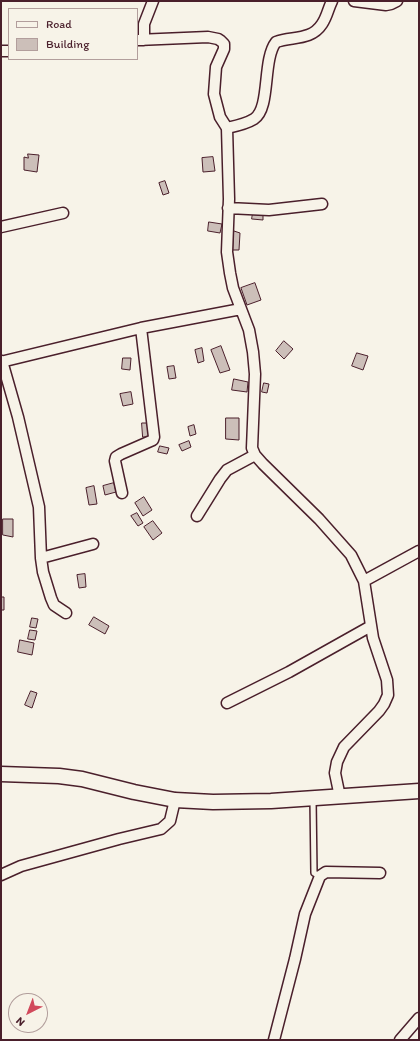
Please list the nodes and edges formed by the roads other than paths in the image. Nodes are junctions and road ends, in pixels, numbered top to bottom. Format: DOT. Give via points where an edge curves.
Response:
graph roads {
  1 [pos="153,1"];
  2 [pos="332,1"];
  3 [pos="354,1"];
  4 [pos="397,1"];
  5 [pos="140,40"];
  6 [pos="227,128"];
  7 [pos="322,204"];
  8 [pos="228,208"];
  9 [pos="63,213"];
  10 [pos="1,227"];
  11 [pos="241,309"];
  12 [pos="142,328"];
  13 [pos="2,361"];
  14 [pos="255,455"];
  15 [pos="122,493"];
  16 [pos="197,516"];
  17 [pos="93,544"];
  18 [pos="419,551"];
  19 [pos="41,558"];
  20 [pos="364,581"];
  21 [pos="66,613"];
  22 [pos="371,626"];
  23 [pos="227,703"];
  24 [pos="1,774"];
  25 [pos="419,792"];
  26 [pos="340,797"];
  27 [pos="313,799"];
  28 [pos="175,800"];
  29 [pos="380,873"];
  30 [pos="1,875"];
  31 [pos="320,876"];
  32 [pos="419,1018"];
  33 [pos="274,1040"];
  34 [pos="400,1040"];
  1 -- 5 [label="street"];
  2 -- 6 [label="street" via="322,24 313,34 276,42 269,57 264,97 258,115 249,122"];
  3 -- 4 [label="street" via="386,5"];
  5 -- 6 [label="street" via="208,37 221,40 224,49 216,67 214,94 220,117"];
  6 -- 8 [label="street"];
  7 -- 8 [label="street" via="269,210"];
  8 -- 11 [label="street" via="227,252 233,288"];
  9 -- 10 [label="street"];
  11 -- 12 [label="street"];
  11 -- 14 [label="street" via="249,330 253,352 252,448"];
  12 -- 13 [label="street"];
  12 -- 15 [label="street" via="154,440 116,458"];
  13 -- 19 [label="street" via="39,507"];
  14 -- 16 [label="street" via="227,470"];
  14 -- 20 [label="street" via="351,555"];
  17 -- 19 [label="street"];
  18 -- 20 [label="street"];
  19 -- 21 [label="street" via="54,605"];
  20 -- 22 [label="street"];
  22 -- 23 [label="street"];
  22 -- 26 [label="street" via="387,680 388,695 379,711 344,748 337,762 335,773"];
  24 -- 28 [label="street" via="59,776"];
  25 -- 26 [label="street"];
  26 -- 27 [label="street"];
  27 -- 28 [label="street" via="213,802"];
  27 -- 31 [label="lane" via="314,873"];
  28 -- 30 [label="street" via="170,821 161,828 21,866"];
  29 -- 31 [label="street" via="326,872"];
  31 -- 33 [label="street" via="305,914"];
  32 -- 34 [label="street"];
}
